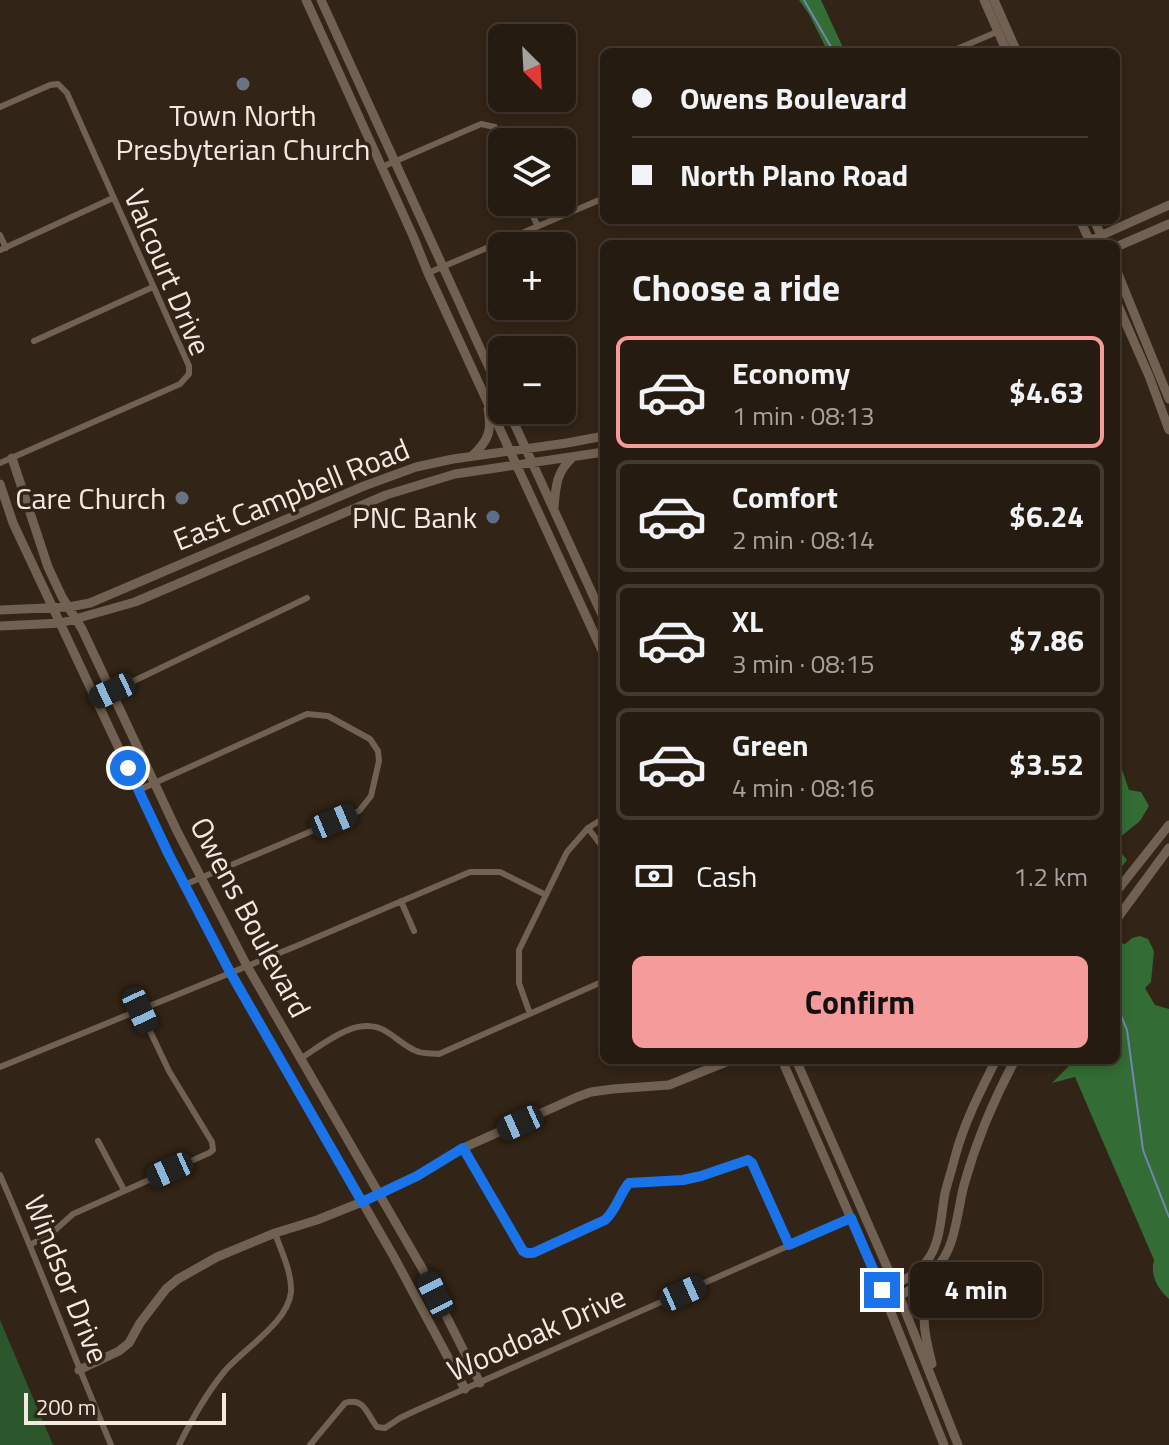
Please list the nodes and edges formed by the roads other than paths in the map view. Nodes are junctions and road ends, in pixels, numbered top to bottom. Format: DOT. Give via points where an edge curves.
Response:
graph roads {
  1 [pos="306,0"];
  2 [pos="321,0"];
  3 [pos="984,0"];
  4 [pos="994,0"];
  5 [pos="1002,30"];
  6 [pos="959,48"];
  7 [pos="1006,48"];
  8 [pos="1014,48"];
  9 [pos="359,84"];
  10 [pos="346,90"];
  11 [pos="0,107"];
  12 [pos="495,128"];
  13 [pos="394,161"];
  14 [pos="382,167"];
  15 [pos="113,198"];
  16 [pos="600,200"];
  17 [pos="1169,205"];
  18 [pos="533,216"];
  19 [pos="1169,224"];
  20 [pos="537,225"];
  21 [pos="0,235"];
  22 [pos="1103,240"];
  23 [pos="1120,245"];
  24 [pos="3,249"];
  25 [pos="442,267"];
  26 [pos="428,273"];
  27 [pos="1120,279"];
  28 [pos="153,287"];
  29 [pos="1120,310"];
  30 [pos="34,341"];
  31 [pos="488,366"];
  32 [pos="486,398"];
  33 [pos="1169,399"];
  34 [pos="514,424"];
  35 [pos="1169,430"];
  36 [pos="600,437"];
  37 [pos="525,448"];
  38 [pos="510,450"];
  39 [pos="600,453"];
  40 [pos="472,456"];
  41 [pos="12,458"];
  42 [pos="573,458"];
  43 [pos="0,463"];
  44 [pos="533,464"];
  45 [pos="518,466"];
  46 [pos="0,484"];
  47 [pos="346,494"];
  48 [pos="352,509"];
  49 [pos="554,510"];
  50 [pos="251,534"];
  51 [pos="257,550"];
  52 [pos="590,588"];
  53 [pos="575,590"];
  54 [pos="307,598"];
  55 [pos="69,607"];
  56 [pos="54,608"];
  57 [pos="0,610"];
  58 [pos="600,610"];
  59 [pos="77,620"];
  60 [pos="61,623"];
  61 [pos="0,626"];
  62 [pos="600,646"];
  63 [pos="112,691"];
  64 [pos="96,699"];
  65 [pos="155,783"];
  66 [pos="139,790"];
  67 [pos="600,820"];
  68 [pos="1169,825"];
  69 [pos="588,828"];
  70 [pos="600,844"];
  71 [pos="1169,848"];
  72 [pos="201,877"];
  73 [pos="184,885"];
  74 [pos="1120,887"];
  75 [pos="546,895"];
  76 [pos="401,901"];
  77 [pos="1120,915"];
  78 [pos="414,931"];
  79 [pos="247,966"];
  80 [pos="230,972"];
  81 [pos="600,983"];
  82 [pos="140,1010"];
  83 [pos="530,1014"];
  84 [pos="300,1059"];
  85 [pos="784,1064"];
  86 [pos="798,1064"];
  87 [pos="994,1064"];
  88 [pos="1013,1064"];
  89 [pos="704,1065"];
  90 [pos="0,1067"];
  91 [pos="98,1141"];
  92 [pos="463,1148"];
  93 [pos="0,1175"];
  94 [pos="124,1190"];
  95 [pos="380,1194"];
  96 [pos="362,1202"];
  97 [pos="860,1203"];
  98 [pos="851,1218"];
  99 [pos="275,1233"];
  100 [pos="30,1245"];
  101 [pos="789,1245"];
  102 [pos="948,1250"];
  103 [pos="895,1285"];
  104 [pos="882,1290"];
  105 [pos="899,1296"];
  106 [pos="887,1301"];
  107 [pos="79,1370"];
  108 [pos="480,1383"];
  109 [pos="465,1389"];
  110 [pos="939,1394"];
  111 [pos="111,1445"];
  112 [pos="179,1445"];
  113 [pos="310,1445"];
  114 [pos="944,1445"];
  115 [pos="958,1445"];
  1 -- 10 [label="main road"];
  2 -- 9 [label="main road"];
  3 -- 5 [label="main road"];
  4 -- 5 [label="main road"];
  5 -- 6 [label="street"];
  5 -- 7 [label="main road"];
  5 -- 8 [label="main road"];
  9 -- 10 [label="main road"];
  9 -- 13 [label="main road"];
  10 -- 14 [label="main road"];
  11 -- 15 [label="street, Valcourt Drive" via="58,84 67,93"];
  12 -- 13 [label="street" via="481,124"];
  13 -- 14 [label="street"];
  13 -- 25 [label="main road"];
  14 -- 26 [label="main road"];
  15 -- 24 [label="street"];
  15 -- 28 [label="street, Valcourt Drive"];
  16 -- 20 [label="street"];
  17 -- 22 [label="main road"];
  18 -- 20 [label="street"];
  19 -- 23 [label="main road"];
  20 -- 25 [label="street"];
  21 -- 24 [label="street"];
  25 -- 26 [label="street"];
  25 -- 31 [label="main road"];
  26 -- 32 [label="main road"];
  27 -- 33 [label="main road"];
  28 -- 30 [label="street"];
  28 -- 41 [label="street, Valcourt Drive" via="189,366 185,380"];
  29 -- 35 [label="main road"];
  32 -- 38 [label="main road"];
  32 -- 40 [label="main road" via="489,432"];
  34 -- 37 [label="main road"];
  36 -- 37 [label="main road, East Campbell Road"];
  37 -- 38 [label="main road, East Campbell Road"];
  37 -- 44 [label="main road"];
  38 -- 40 [label="main road, East Campbell Road"];
  38 -- 45 [label="main road"];
  39 -- 42 [label="main road, East Campbell Road"];
  40 -- 47 [label="main road, East Campbell Road" via="416,467"];
  41 -- 43 [label="street"];
  41 -- 55 [label="main road, Owens Boulevard" via="43,553"];
  42 -- 44 [label="main road, East Campbell Road"];
  42 -- 49 [label="main road" via="559,473"];
  44 -- 45 [label="main road, East Campbell Road"];
  44 -- 49 [label="main road"];
  45 -- 48 [label="main road, East Campbell Road" via="455,474"];
  45 -- 53 [label="main road"];
  46 -- 56 [label="main road, Owens Boulevard"];
  47 -- 48 [label="main road"];
  47 -- 50 [label="main road, East Campbell Road"];
  48 -- 51 [label="main road, East Campbell Road"];
  49 -- 52 [label="main road"];
  50 -- 51 [label="main road"];
  50 -- 55 [label="main road, East Campbell Road" via="100,599"];
  51 -- 59 [label="main road, East Campbell Road" via="135,602"];
  52 -- 53 [label="main road"];
  52 -- 58 [label="main road"];
  53 -- 62 [label="main road"];
  54 -- 63 [label="street"];
  55 -- 56 [label="main road, East Campbell Road"];
  55 -- 59 [label="main road, Owens Boulevard"];
  56 -- 57 [label="main road, East Campbell Road"];
  56 -- 60 [label="main road, Owens Boulevard"];
  59 -- 60 [label="main road, East Campbell Road"];
  59 -- 63 [label="main road, Owens Boulevard"];
  60 -- 61 [label="main road, East Campbell Road"];
  60 -- 64 [label="main road, Owens Boulevard"];
  63 -- 64 [label="street"];
  63 -- 65 [label="main road, Owens Boulevard"];
  64 -- 66 [label="main road, Owens Boulevard"];
  65 -- 66 [label="street"];
  65 -- 72 [label="main road, Owens Boulevard"];
  65 -- 72 [label="street" via="307,714 328,716 370,739 378,751 371,796 359,811"];
  66 -- 73 [label="main road, Owens Boulevard"];
  67 -- 69 [label="street"];
  68 -- 74 [label="main road"];
  69 -- 70 [label="street"];
  69 -- 75 [label="street" via="567,852"];
  71 -- 77 [label="main road"];
  72 -- 73 [label="street"];
  72 -- 79 [label="main road, Owens Boulevard"];
  73 -- 80 [label="main road, Owens Boulevard"];
  75 -- 76 [label="street" via="493,871 470,872"];
  75 -- 83 [label="street" via="519,950 517,972"];
  76 -- 78 [label="street"];
  76 -- 79 [label="street"];
  79 -- 80 [label="street"];
  79 -- 84 [label="main road, Owens Boulevard"];
  80 -- 82 [label="street"];
  80 -- 96 [label="main road, Owens Boulevard"];
  81 -- 83 [label="street"];
  82 -- 90 [label="street"];
  82 -- 94 [label="street" via="213,1150"];
  83 -- 84 [label="street" via="439,1054 420,1052 371,1025 343,1032"];
  84 -- 95 [label="main road, Owens Boulevard"];
  85 -- 98 [label="main road"];
  86 -- 97 [label="main road"];
  87 -- 103 [label="main road" via="956,1153 934,1248 922,1267"];
  88 -- 102 [label="main road" via="975,1151"];
  89 -- 92 [label="main road" via="669,1085 591,1092"];
  91 -- 94 [label="street"];
  92 -- 95 [label="main road"];
  92 -- 101 [label="street" via="527,1253 605,1220 629,1183 683,1180 748,1160"];
  93 -- 100 [label="street, Windsor Drive"];
  94 -- 100 [label="street" via="73,1214"];
  95 -- 96 [label="main road"];
  95 -- 108 [label="main road, Owens Boulevard"];
  96 -- 99 [label="main road"];
  96 -- 109 [label="main road, Owens Boulevard"];
  97 -- 98 [label="main road"];
  97 -- 103 [label="main road"];
  98 -- 101 [label="street, Woodoak Drive"];
  98 -- 104 [label="main road"];
  99 -- 107 [label="main road" via="178,1279 155,1302 129,1343"];
  99 -- 112 [label="street" via="288,1269 291,1293 286,1306 217,1381"];
  100 -- 107 [label="street, Windsor Drive"];
  101 -- 108 [label="street, Woodoak Drive"];
  102 -- 105 [label="main road" via="928,1276"];
  102 -- 110 [label="main road" via="923,1317"];
  103 -- 104 [label="main road"];
  103 -- 105 [label="main road"];
  104 -- 106 [label="main road"];
  105 -- 106 [label="main road"];
  105 -- 110 [label="main road"];
  106 -- 114 [label="main road"];
  107 -- 111 [label="street, Windsor Drive"];
  108 -- 109 [label="street, Woodoak Drive"];
  109 -- 113 [label="street, Woodoak Drive" via="380,1429 359,1402 345,1403"];
  110 -- 115 [label="main road"];
}
